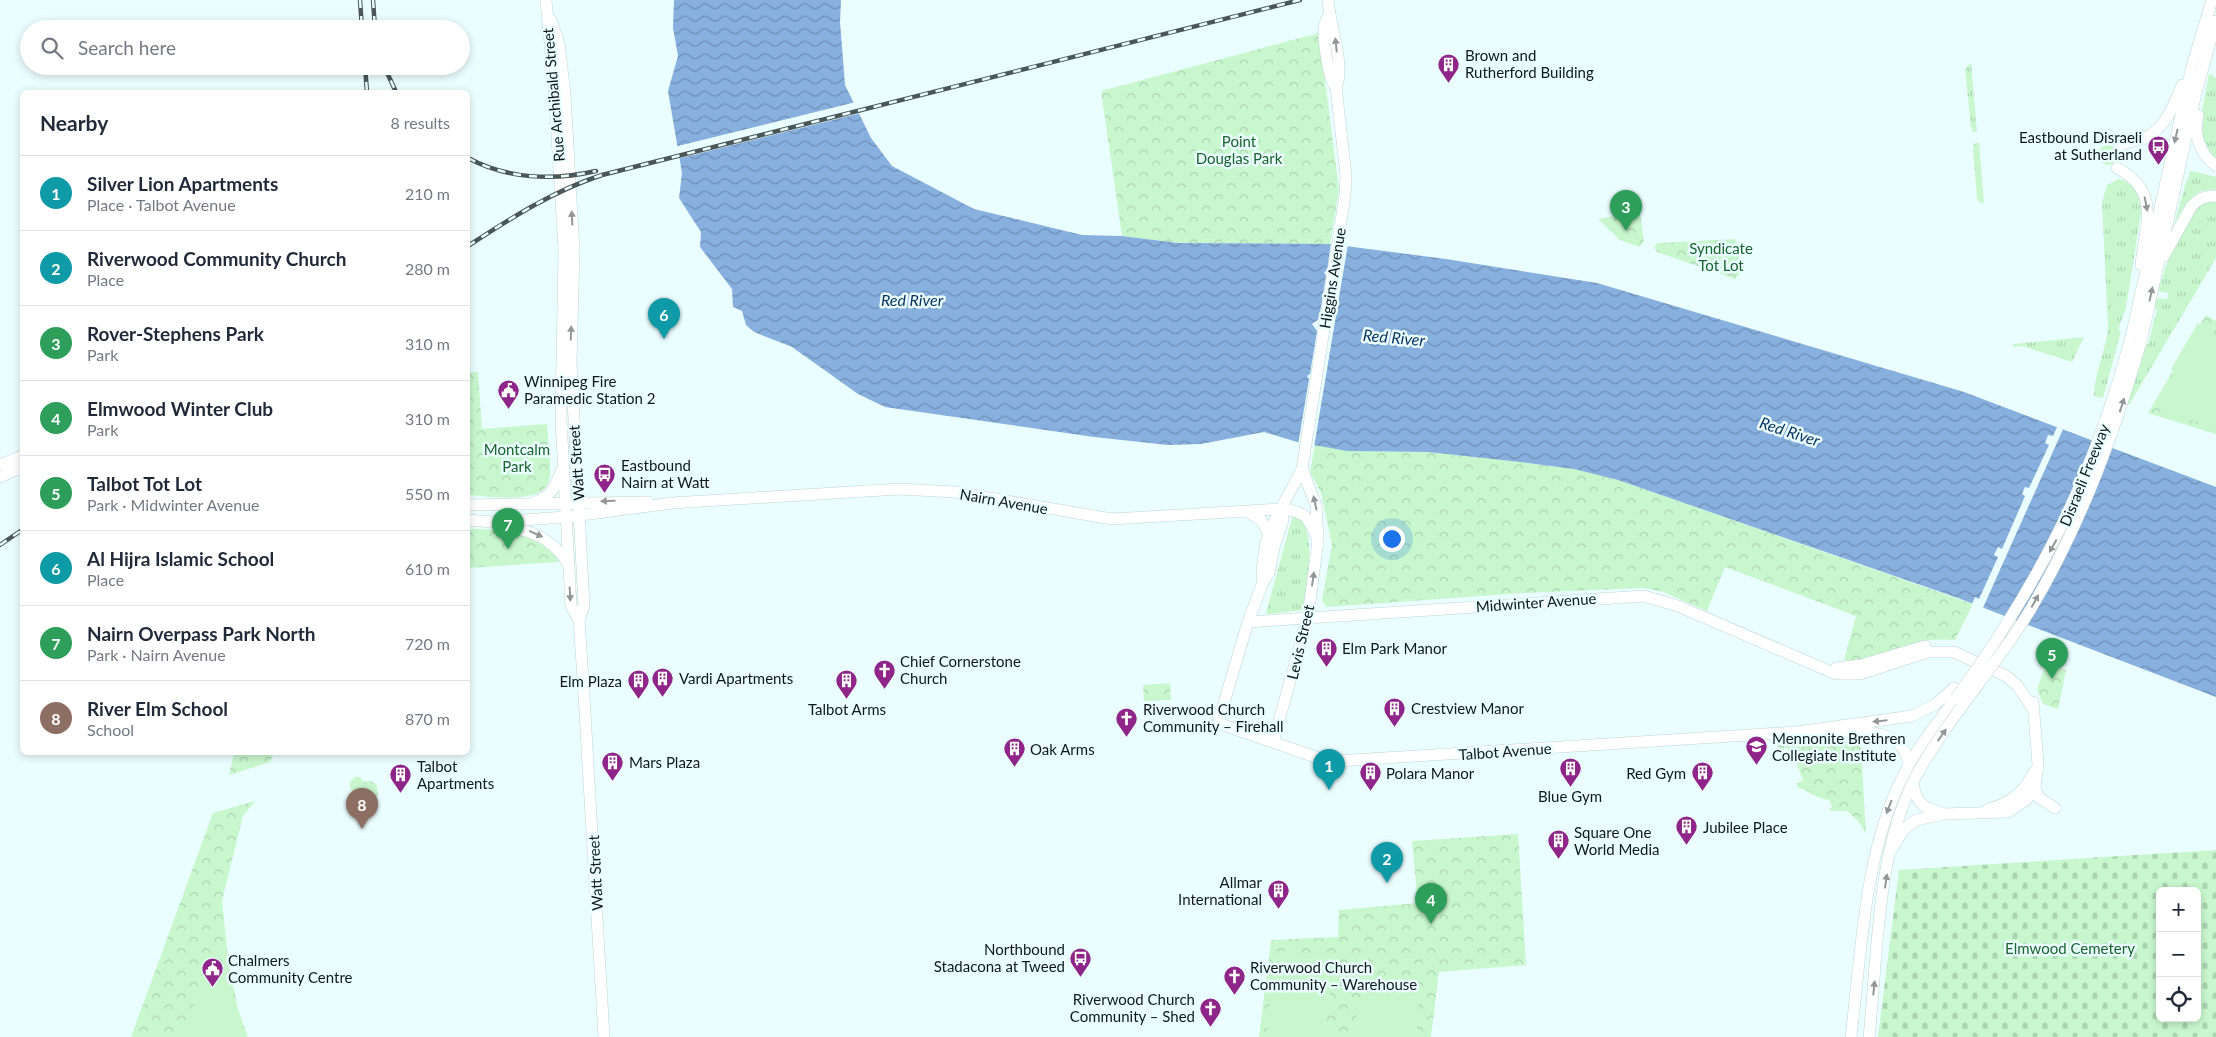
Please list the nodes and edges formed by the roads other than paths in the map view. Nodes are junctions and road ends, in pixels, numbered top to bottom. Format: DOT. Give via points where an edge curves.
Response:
graph roads {
  1 [pos="1328,0"];
  2 [pos="2212,0"];
  3 [pos="546,1"];
  4 [pos="2216,21"];
  5 [pos="2201,54"];
  6 [pos="2192,90"];
  7 [pos="2120,145"];
  8 [pos="2216,166"];
  9 [pos="2118,168"];
  10 [pos="565,186"];
  11 [pos="2216,196"];
  12 [pos="2157,268"];
  13 [pos="2137,311"];
  14 [pos="2136,339"];
  15 [pos="20,457"];
  16 [pos="563,464"];
  17 [pos="20,467"];
  18 [pos="3,469"];
  19 [pos="1302,469"];
  20 [pos="579,502"];
  21 [pos="565,503"];
  22 [pos="672,503"];
  23 [pos="470,505"];
  24 [pos="524,506"];
  25 [pos="1282,509"];
  26 [pos="1248,512"];
  27 [pos="581,516"];
  28 [pos="566,517"];
  29 [pos="470,520"];
  30 [pos="492,522"];
  31 [pos="1318,540"];
  32 [pos="1270,542"];
  33 [pos="569,565"];
  34 [pos="1308,617"];
  35 [pos="579,620"];
  36 [pos="1248,622"];
  37 [pos="1955,693"];
  38 [pos="1797,732"];
  39 [pos="1273,742"];
  40 [pos="1909,763"];
  41 [pos="2038,764"];
  42 [pos="1914,779"];
  43 [pos="2035,787"];
  44 [pos="2055,808"];
  45 [pos="1978,812"];
  46 [pos="1944,814"];
  47 [pos="1890,852"];
  48 [pos="604,1037"];
  49 [pos="1851,1037"];
  50 [pos="1869,1037"];
  1 -- 19 [label="main road, Higgins Avenue" via="1329,15 1334,24 1339,76 1336,87 1346,196"];
  2 -- 5 [label="main road, Disraeli Freeway"];
  3 -- 10 [label="main road, Rue Archibald Street"];
  4 -- 5 [label="main road, Disraeli Freeway"];
  5 -- 6 [label="main road, Disraeli Freeway"];
  5 -- 6 [label="main road"];
  6 -- 7 [label="main road" via="2156,131 2143,139"];
  6 -- 8 [label="main road" via="2196,133 2204,153"];
  6 -- 12 [label="main road, Disraeli Freeway"];
  6 -- 13 [label="main road, Disraeli Freeway, one-way"];
  9 -- 13 [label="main road, one-way" via="2140,185 2148,210"];
  10 -- 16 [label="main road, Watt Street" via="561,389"];
  20 -- 10 [label="main road, Watt Street, one-way" via="571,373 574,251"];
  11 -- 12 [label="main road" via="2206,196 2192,206"];
  14 -- 12 [label="main road, Disraeli Freeway, one-way"];
  13 -- 14 [label="main road, Disraeli Freeway"];
  14 -- 37 [label="main road, Disraeli Freeway, one-way, bridge" via="2094,456 2061,531 2002,634"];
  42 -- 14 [label="main road, Disraeli Freeway, one-way, bridge" via="2032,608 2071,535 2104,460"];
  15 -- 18 [label="main road"];
  16 -- 21 [label="main road, Watt Street"];
  16 -- 24 [label="main road" via="557,484 548,497"];
  17 -- 18 [label="main road"];
  19 -- 25 [label="main road"];
  31 -- 19 [label="main road, Levis Street, one-way" via="1316,505"];
  20 -- 21 [label="main road, Nairn Avenue"];
  22 -- 20 [label="main road, Nairn Avenue, one-way"];
  20 -- 27 [label="main road, Watt Street"];
  21 -- 24 [label="main road, Nairn Avenue"];
  21 -- 28 [label="main road, Watt Street"];
  22 -- 26 [label="main road, Nairn Avenue" via="924,489 1112,519"];
  22 -- 27 [label="main road, Nairn Avenue"];
  23 -- 24 [label="main road, Nairn Avenue"];
  25 -- 26 [label="main road, Nairn Avenue"];
  25 -- 31 [label="main road, Nairn Avenue" via="1306,515"];
  25 -- 32 [label="main road" via="1283,520"];
  26 -- 32 [label="main road" via="1262,521"];
  27 -- 28 [label="main road, Nairn Avenue"];
  27 -- 35 [label="main road, Watt Street" via="584,605"];
  28 -- 30 [label="main road, Nairn Avenue"];
  28 -- 33 [label="main road, Watt Street"];
  29 -- 30 [label="main road, Nairn Avenue"];
  30 -- 33 [label="main road, one-way" via="544,538 554,545"];
  34 -- 31 [label="main road, Levis Street, one-way"];
  32 -- 36 [label="main road" via="1269,573"];
  33 -- 35 [label="main road, Watt Street, one-way" via="571,606"];
  34 -- 36 [label="main road, Midwinter Avenue"];
  34 -- 39 [label="main road, Levis Street"];
  34 -- 41 [label="main road, Midwinter Avenue" via="1644,596 1678,606 1830,672 1851,675 1928,652 1954,652 2006,676 2016,685 2033,709"];
  35 -- 48 [label="main road, Watt Street"];
  36 -- 39 [label="main road, Talbot Avenue" via="1218,723"];
  37 -- 38 [label="main road, one-way" via="1912,716"];
  37 -- 40 [label="main road, Disraeli Freeway"];
  38 -- 39 [label="main road, Talbot Avenue" via="1337,761 1321,759"];
  38 -- 40 [label="main road" via="1885,736 1899,743"];
  40 -- 49 [label="main road, Disraeli Freeway, one-way" via="1880,832 1870,873"];
  41 -- 43 [label="main road, Midwinter Avenue"];
  41 -- 45 [label="main road" via="2027,785 2015,797"];
  42 -- 46 [label="main road" via="1921,805"];
  42 -- 47 [label="main road, Disraeli Freeway" via="1898,819"];
  43 -- 44 [label="main road" via="2038,797"];
  43 -- 45 [label="main road" via="2021,804 2008,812"];
  45 -- 46 [label="main road"];
  46 -- 47 [label="main road" via="1912,822 1899,835"];
  50 -- 47 [label="main road, Disraeli Freeway, one-way"];
}
